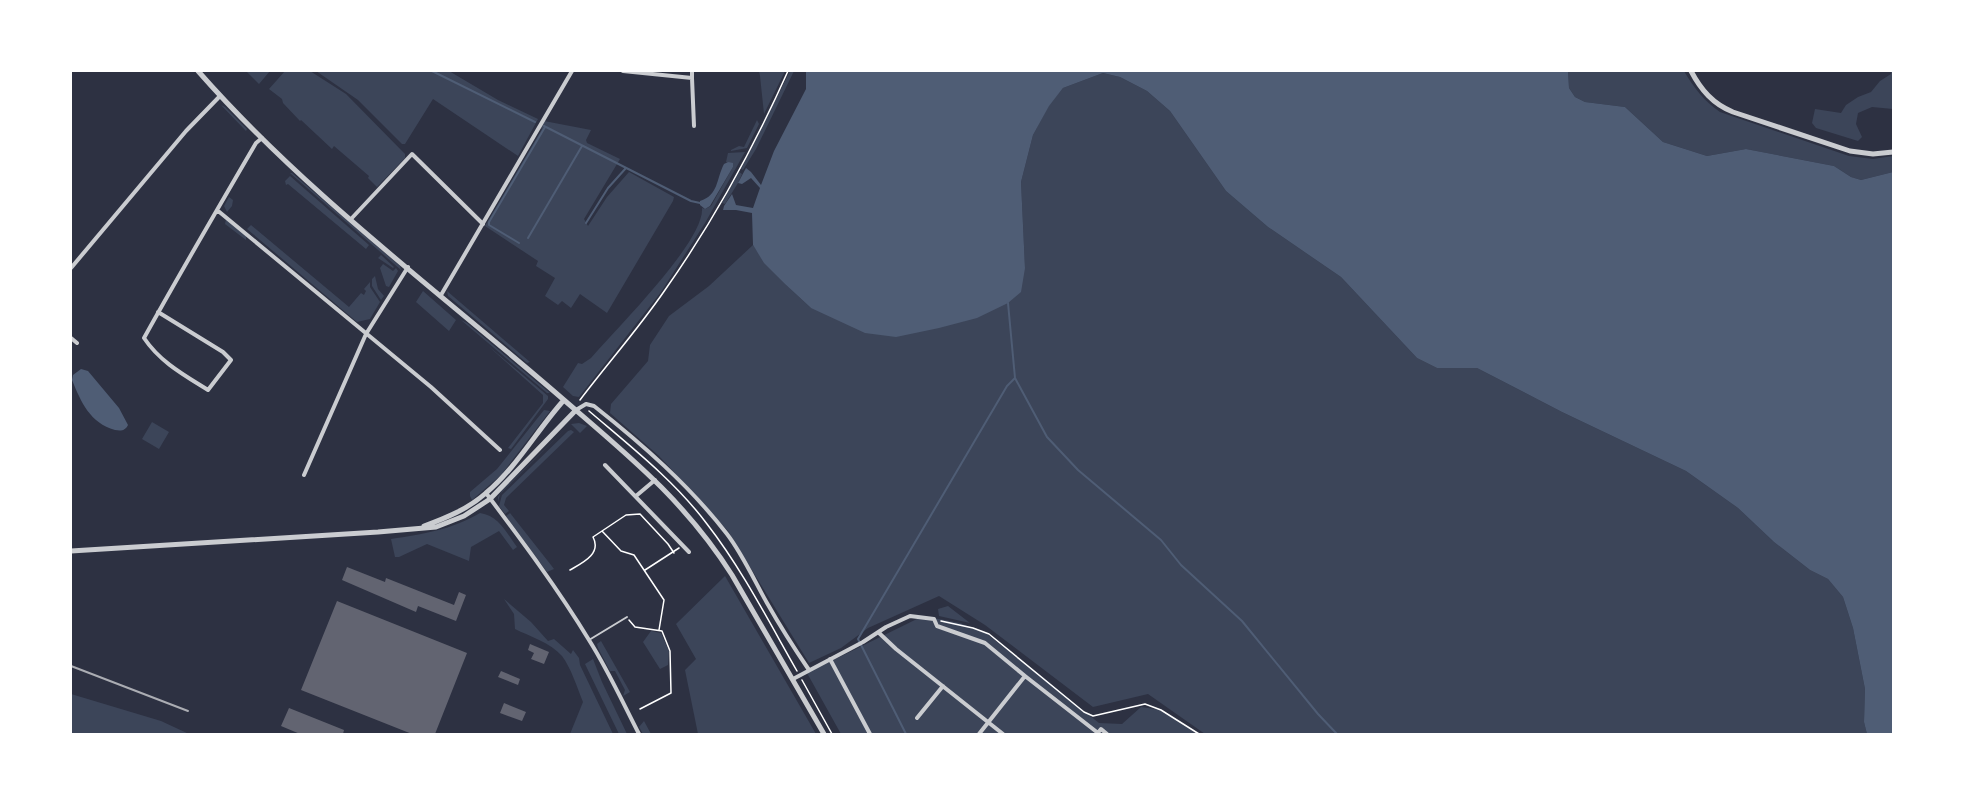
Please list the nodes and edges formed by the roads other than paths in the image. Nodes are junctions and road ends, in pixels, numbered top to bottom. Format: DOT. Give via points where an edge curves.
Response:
graph roads {
  1 [pos="198,71"];
  2 [pos="572,71"];
  3 [pos="623,71"];
  4 [pos="692,71"];
  5 [pos="1691,71"];
  6 [pos="692,78"];
  7 [pos="220,96"];
  8 [pos="694,126"];
  9 [pos="262,138"];
  10 [pos="1893,152"];
  11 [pos="217,210"];
  12 [pos="351,219"];
  13 [pos="483,224"];
  14 [pos="71,268"];
  15 [pos="408,268"];
  16 [pos="441,295"];
  17 [pos="158,312"];
  18 [pos="366,334"];
  19 [pos="71,338"];
  20 [pos="77,343"];
  21 [pos="564,400"];
  22 [pos="576,410"];
  23 [pos="500,450"];
  24 [pos="605,465"];
  25 [pos="304,475"];
  26 [pos="655,480"];
  27 [pos="486,494"];
  28 [pos="636,496"];
  29 [pos="490,499"];
  30 [pos="414,530"];
  31 [pos="71,551"];
  32 [pos="689,552"];
  33 [pos="627,617"];
  34 [pos="878,632"];
  35 [pos="589,640"];
  36 [pos="830,659"];
  37 [pos="809,670"];
  38 [pos="1025,676"];
  39 [pos="793,679"];
  40 [pos="943,686"];
  41 [pos="917,718"];
  42 [pos="988,723"];
  43 [pos="1098,733"];
  44 [pos="639,734"];
  45 [pos="824,734"];
  46 [pos="870,734"];
  47 [pos="979,734"];
  48 [pos="1003,734"];
  49 [pos="1107,734"];
  1 -- 7 [label="street"];
  2 -- 13 [label="street"];
  3 -- 6 [label="street"];
  4 -- 6 [label="street"];
  5 -- 10 [label="street" via="1711,100 1722,108 1850,151 1873,154"];
  6 -- 8 [label="street"];
  7 -- 9 [label="street"];
  7 -- 14 [label="street" via="183,135"];
  9 -- 11 [label="street" via="256,143"];
  9 -- 12 [label="street"];
  11 -- 17 [label="street"];
  11 -- 18 [label="street"];
  12 -- 13 [label="street" via="412,154"];
  12 -- 15 [label="street"];
  13 -- 16 [label="street"];
  15 -- 16 [label="street"];
  15 -- 18 [label="street"];
  16 -- 21 [label="street"];
  17 -- 17 [label="street" via="144,338 176,371 208,390 231,360 223,352"];
  18 -- 23 [label="street"];
  18 -- 25 [label="street"];
  19 -- 20 [label="street"];
  21 -- 22 [label="street"];
  21 -- 27 [label="street" via="505,475"];
  22 -- 26 [label="street"];
  22 -- 29 [label="street"];
  22 -- 37 [label="street" via="586,404 594,406 654,456 718,524 742,556 767,604"];
  24 -- 28 [label="street"];
  26 -- 28 [label="street"];
  26 -- 39 [label="street" via="692,518 716,550"];
  27 -- 29 [label="street"];
  27 -- 30 [label="street" via="456,512"];
  28 -- 32 [label="street"];
  29 -- 30 [label="street" via="449,523"];
  29 -- 35 [label="street" via="560,594"];
  30 -- 31 [label="street"];
  33 -- 35 [label="lane"];
  34 -- 36 [label="street"];
  34 -- 38 [label="street" via="910,616 934,619 937,626 984,643"];
  34 -- 40 [label="street"];
  35 -- 44 [label="street"];
  36 -- 37 [label="street"];
  36 -- 46 [label="street"];
  37 -- 39 [label="street"];
  38 -- 42 [label="street"];
  38 -- 43 [label="street"];
  39 -- 45 [label="street"];
  40 -- 41 [label="street"];
  40 -- 42 [label="street"];
  42 -- 47 [label="street"];
  42 -- 48 [label="street"];
  43 -- 49 [label="street" via="1101,729"];
}
